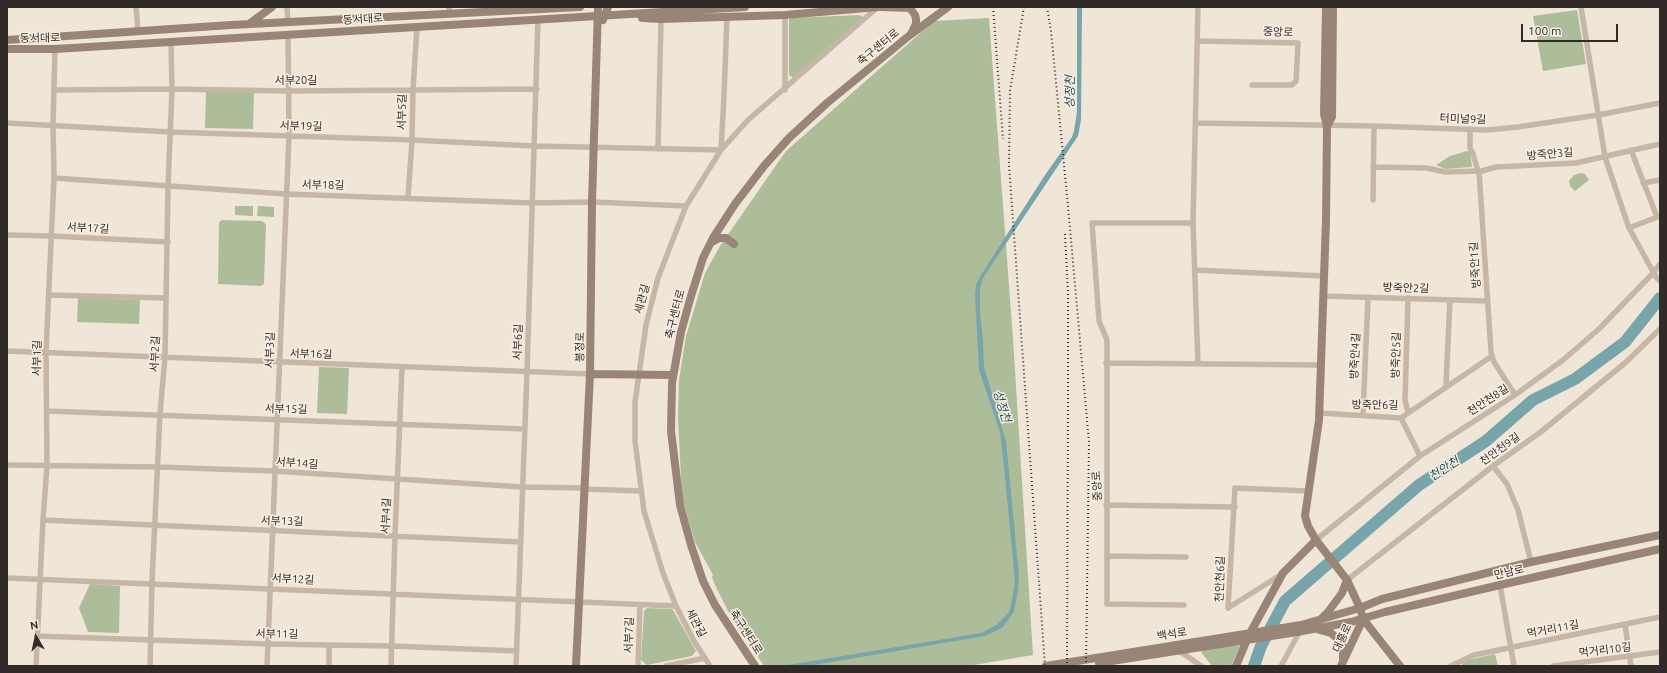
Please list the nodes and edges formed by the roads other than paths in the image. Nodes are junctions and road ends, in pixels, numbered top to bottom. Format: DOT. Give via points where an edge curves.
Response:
graph roads {
  1 [pos="136,7"];
  2 [pos="272,7"];
  3 [pos="287,7"];
  4 [pos="580,7"];
  5 [pos="598,7"];
  6 [pos="608,7"];
  7 [pos="745,7"];
  8 [pos="879,7"];
  9 [pos="948,7"];
  10 [pos="1198,7"];
  11 [pos="1332,7"];
  12 [pos="1581,7"];
  13 [pos="1325,9"];
  14 [pos="449,10"];
  15 [pos="619,15"];
  16 [pos="602,16"];
  17 [pos="786,16"];
  18 [pos="726,17"];
  19 [pos="538,19"];
  20 [pos="661,20"];
  21 [pos="288,23"];
  22 [pos="249,25"];
  23 [pos="417,27"];
  24 [pos="138,32"];
  25 [pos="288,34"];
  26 [pos="910,35"];
  27 [pos="9,39"];
  28 [pos="1198,41"];
  29 [pos="171,42"];
  30 [pos="55,49"];
  31 [pos="7,50"];
  32 [pos="1252,85"];
  33 [pos="172,89"];
  34 [pos="537,89"];
  35 [pos="55,90"];
  36 [pos="413,90"];
  37 [pos="785,90"];
  38 [pos="288,91"];
  39 [pos="1660,103"];
  40 [pos="1598,115"];
  41 [pos="7,123"];
  42 [pos="1196,123"];
  43 [pos="52,125"];
  44 [pos="1327,126"];
  45 [pos="1374,126"];
  46 [pos="1470,129"];
  47 [pos="170,132"];
  48 [pos="289,136"];
  49 [pos="412,140"];
  50 [pos="1660,144"];
  51 [pos="535,146"];
  52 [pos="594,148"];
  53 [pos="658,149"];
  54 [pos="721,150"];
  55 [pos="1631,150"];
  56 [pos="1605,157"];
  57 [pos="1374,167"];
  58 [pos="1480,171"];
  59 [pos="54,178"];
  60 [pos="1660,180"];
  61 [pos="1643,183"];
  62 [pos="168,187"];
  63 [pos="286,194"];
  64 [pos="408,198"];
  65 [pos="1373,200"];
  66 [pos="592,202"];
  67 [pos="532,203"];
  68 [pos="686,206"];
  69 [pos="1658,216"];
  70 [pos="1194,223"];
  71 [pos="1629,228"];
  72 [pos="7,235"];
  73 [pos="52,236"];
  74 [pos="168,242"];
  75 [pos="712,242"];
  76 [pos="734,244"];
  77 [pos="1660,264"];
  78 [pos="1195,270"];
  79 [pos="1323,276"];
  80 [pos="1657,277"];
  81 [pos="49,295"];
  82 [pos="1323,296"];
  83 [pos="1368,297"];
  84 [pos="166,298"];
  85 [pos="1408,298"];
  86 [pos="1450,300"];
  87 [pos="1487,301"];
  88 [pos="1660,329"];
  89 [pos="7,351"];
  90 [pos="46,352"];
  91 [pos="1492,356"];
  92 [pos="165,357"];
  93 [pos="279,363"];
  94 [pos="1106,363"];
  95 [pos="1198,364"];
  96 [pos="1320,366"];
  97 [pos="402,368"];
  98 [pos="528,372"];
  99 [pos="590,374"];
  100 [pos="638,375"];
  101 [pos="673,375"];
  102 [pos="1446,386"];
  103 [pos="1515,395"];
  104 [pos="47,411"];
  105 [pos="1320,412"];
  106 [pos="1408,412"];
  107 [pos="160,414"];
  108 [pos="1362,415"];
  109 [pos="1401,418"];
  110 [pos="277,419"];
  111 [pos="400,424"];
  112 [pos="525,429"];
  113 [pos="1420,456"];
  114 [pos="7,465"];
  115 [pos="47,465"];
  116 [pos="1493,466"];
  117 [pos="158,467"];
  118 [pos="274,471"];
  119 [pos="398,479"];
  120 [pos="522,487"];
  121 [pos="585,489"];
  122 [pos="641,491"];
  123 [pos="1308,491"];
  124 [pos="1106,505"];
  125 [pos="1235,508"];
  126 [pos="43,520"];
  127 [pos="154,526"];
  128 [pos="272,530"];
  129 [pos="1660,535"];
  130 [pos="395,536"];
  131 [pos="521,542"];
  132 [pos="1318,543"];
  133 [pos="1660,549"];
  134 [pos="1107,556"];
  135 [pos="1186,557"];
  136 [pos="1531,562"];
  137 [pos="1283,573"];
  138 [pos="7,578"];
  139 [pos="40,579"];
  140 [pos="1347,580"];
  141 [pos="152,584"];
  142 [pos="1500,585"];
  143 [pos="270,588"];
  144 [pos="1410,592"];
  145 [pos="393,594"];
  146 [pos="519,600"];
  147 [pos="579,602"];
  148 [pos="640,605"];
  149 [pos="1184,605"];
  150 [pos="676,606"];
  151 [pos="1414,606"];
  152 [pos="1360,608"];
  153 [pos="1660,617"];
  154 [pos="1363,619"];
  155 [pos="1319,621"];
  156 [pos="1625,625"];
  157 [pos="1300,629"];
  158 [pos="1311,630"];
  159 [pos="37,636"];
  160 [pos="151,640"];
  161 [pos="268,644"];
  162 [pos="329,645"];
  163 [pos="392,646"];
  164 [pos="1193,648"];
  165 [pos="1510,648"];
  166 [pos="516,651"];
  167 [pos="1176,651"];
  168 [pos="1660,652"];
  169 [pos="1188,656"];
  170 [pos="1629,657"];
  171 [pos="705,658"];
  172 [pos="1107,659"];
  173 [pos="1342,663"];
  174 [pos="1458,664"];
  175 [pos="36,666"];
  176 [pos="150,666"];
  177 [pos="267,666"];
  178 [pos="328,666"];
  179 [pos="391,666"];
  180 [pos="516,666"];
  181 [pos="576,666"];
  182 [pos="638,666"];
  183 [pos="666,666"];
  184 [pos="710,666"];
  185 [pos="755,666"];
  186 [pos="1046,666"];
  187 [pos="1079,666"];
  188 [pos="1201,666"];
  189 [pos="1236,666"];
  190 [pos="1281,666"];
  191 [pos="1400,666"];
  192 [pos="1451,666"];
  193 [pos="1514,666"];
  194 [pos="1553,666"];
  195 [pos="1631,666"];
  1 -- 24 [label="street"];
  2 -- 22 [label="street"];
  3 -- 21 [label="street"];
  4 -- 14 [label="street, 동서대로"];
  5 -- 16 [label="street, 봉정로"];
  6 -- 16 [label="street, 봉정로"];
  7 -- 15 [label="street, 동서대로"];
  8 -- 17 [label="street"];
  8 -- 26 [label="street" via="910,8 915,15 916,24"];
  8 -- 37 [label="street, 세관길"];
  9 -- 26 [label="street, 축구센터로"];
  10 -- 28 [label="street"];
  11 -- 44 [label="street" via="1332,117"];
  12 -- 40 [label="street"];
  13 -- 44 [label="street" via="1324,114"];
  14 -- 21 [label="street, 동서대로"];
  15 -- 16 [label="street, 동서대로"];
  15 -- 20 [label="street"];
  16 -- 19 [label="street, 동서대로"];
  16 -- 52 [label="street, 봉정로" via="598,28"];
  17 -- 18 [label="street"];
  17 -- 37 [label="street"];
  18 -- 20 [label="street"];
  18 -- 54 [label="street"];
  19 -- 23 [label="street, 동서대로"];
  19 -- 34 [label="street, 서부6길"];
  20 -- 53 [label="street"];
  21 -- 22 [label="street, 동서대로"];
  21 -- 25 [label="street"];
  22 -- 24 [label="street, 동서대로"];
  23 -- 25 [label="street, 동서대로"];
  23 -- 36 [label="street, 서부5길"];
  24 -- 27 [label="street, 동서대로"];
  25 -- 29 [label="street, 동서대로"];
  25 -- 38 [label="street, 서부3길"];
  26 -- 75 [label="street, 축구센터로" via="827,103 789,138 735,204"];
  28 -- 32 [label="street, 중앙로" via="1298,43 1296,81 1292,85"];
  28 -- 42 [label="street"];
  29 -- 30 [label="street, 동서대로"];
  29 -- 33 [label="street, 서부2길"];
  30 -- 31 [label="street, 동서대로"];
  30 -- 35 [label="street, 서부1길"];
  33 -- 35 [label="street, 서부20길"];
  33 -- 38 [label="street, 서부20길"];
  33 -- 47 [label="street, 서부2길"];
  34 -- 36 [label="street, 서부20길"];
  34 -- 51 [label="street, 서부6길"];
  35 -- 43 [label="street, 서부1길"];
  36 -- 38 [label="street, 서부20길"];
  36 -- 49 [label="street, 서부5길"];
  37 -- 54 [label="street, 세관길" via="748,120"];
  38 -- 48 [label="street, 서부3길"];
  39 -- 40 [label="street, 터미널9길"];
  40 -- 46 [label="street, 터미널9길" via="1518,127"];
  40 -- 56 [label="street"];
  41 -- 43 [label="street, 서부19길"];
  42 -- 44 [label="street"];
  42 -- 70 [label="street"];
  43 -- 47 [label="street, 서부19길"];
  43 -- 59 [label="street, 서부1길"];
  44 -- 45 [label="street, 터미널9길"];
  44 -- 79 [label="street"];
  45 -- 46 [label="street, 터미널9길"];
  45 -- 57 [label="street"];
  46 -- 58 [label="street, 방죽안1길" via="1470,148"];
  47 -- 48 [label="street, 서부19길"];
  47 -- 62 [label="street, 서부2길"];
  48 -- 49 [label="street, 서부19길"];
  48 -- 63 [label="street, 서부3길"];
  49 -- 51 [label="street, 서부19길"];
  49 -- 64 [label="street, 서부5길"];
  50 -- 55 [label="street, 방죽안3길"];
  51 -- 52 [label="street, 서부19길"];
  51 -- 67 [label="street, 서부6길"];
  52 -- 53 [label="street, 서부19길"];
  52 -- 66 [label="street, 봉정로"];
  53 -- 54 [label="street, 서부19길"];
  54 -- 68 [label="street, 세관길"];
  55 -- 56 [label="street, 방죽안3길"];
  55 -- 61 [label="street"];
  56 -- 58 [label="street, 방죽안3길" via="1576,163"];
  56 -- 71 [label="street"];
  57 -- 58 [label="street, 방죽안3길" via="1427,168 1445,172"];
  57 -- 65 [label="street"];
  58 -- 87 [label="street, 방죽안1길"];
  59 -- 62 [label="street, 서부18길"];
  59 -- 73 [label="street, 서부1길"];
  60 -- 61 [label="street"];
  61 -- 69 [label="street"];
  62 -- 63 [label="street, 서부18길"];
  62 -- 74 [label="street, 서부2길"];
  63 -- 64 [label="street, 서부18길"];
  63 -- 93 [label="street, 서부3길"];
  64 -- 67 [label="street, 서부18길"];
  66 -- 67 [label="street, 서부18길"];
  66 -- 68 [label="street, 서부18길"];
  66 -- 99 [label="street, 봉정로"];
  67 -- 98 [label="street, 서부6길"];
  68 -- 100 [label="street, 세관길" via="658,278 646,325"];
  69 -- 71 [label="street"];
  70 -- 78 [label="street"];
  70 -- 94 [label="street, 중앙로" via="1092,223 1098,321 1108,340"];
  71 -- 80 [label="street"];
  72 -- 73 [label="street, 서부17길"];
  73 -- 74 [label="street, 서부17길"];
  73 -- 81 [label="street, 서부1길"];
  74 -- 84 [label="street, 서부2길"];
  75 -- 76 [label="street" via="726,238"];
  75 -- 101 [label="street, 축구센터로" via="703,258 688,303"];
  77 -- 80 [label="street, 천안천8길"];
  78 -- 79 [label="street"];
  78 -- 95 [label="street"];
  79 -- 82 [label="street"];
  80 -- 103 [label="street, 천안천8길" via="1563,360"];
  81 -- 84 [label="street"];
  81 -- 90 [label="street, 서부1길"];
  82 -- 83 [label="street, 방죽안2길"];
  82 -- 96 [label="street"];
  83 -- 85 [label="street, 방죽안2길"];
  83 -- 108 [label="street, 방죽안4길"];
  84 -- 92 [label="street, 서부2길"];
  85 -- 86 [label="street, 방죽안2길"];
  85 -- 106 [label="street, 방죽안5길" via="1405,400"];
  86 -- 87 [label="street, 방죽안2길"];
  86 -- 102 [label="street"];
  87 -- 91 [label="street, 방죽안1길"];
  88 -- 116 [label="street, 천안천9길" via="1625,363 1542,431"];
  89 -- 90 [label="street, 서부16길"];
  90 -- 92 [label="street, 서부16길"];
  90 -- 104 [label="street, 서부1길"];
  91 -- 102 [label="street, 방죽안6길"];
  91 -- 103 [label="street, 방죽안1길"];
  92 -- 93 [label="street, 서부16길"];
  92 -- 107 [label="street, 서부2길"];
  93 -- 97 [label="street, 서부16길"];
  93 -- 110 [label="street, 서부3길"];
  94 -- 95 [label="street"];
  94 -- 124 [label="street, 중앙로"];
  95 -- 96 [label="street"];
  96 -- 105 [label="street"];
  97 -- 98 [label="street, 서부16길"];
  97 -- 111 [label="street, 서부4길"];
  98 -- 99 [label="street, 서부16길"];
  98 -- 112 [label="street, 서부6길"];
  99 -- 100 [label="street"];
  99 -- 121 [label="street, 봉정로"];
  100 -- 101 [label="street"];
  100 -- 122 [label="street, 세관길" via="635,440"];
  101 -- 185 [label="street, 축구센터로" via="672,444 680,505 686,528 709,593"];
  102 -- 106 [label="street, 방죽안6길"];
  103 -- 113 [label="street, 천안천8길"];
  104 -- 107 [label="street, 서부15길"];
  104 -- 115 [label="street, 서부1길"];
  105 -- 108 [label="street, 방죽안6길"];
  105 -- 123 [label="street"];
  106 -- 109 [label="street, 방죽안6길"];
  107 -- 110 [label="street, 서부15길"];
  107 -- 117 [label="street, 서부2길"];
  108 -- 109 [label="street, 방죽안6길"];
  109 -- 113 [label="street"];
  110 -- 111 [label="street, 서부15길"];
  110 -- 118 [label="street, 서부3길"];
  111 -- 112 [label="street, 서부15길"];
  111 -- 119 [label="street, 서부4길"];
  112 -- 120 [label="street, 서부6길"];
  113 -- 132 [label="street, 천안천8길"];
  114 -- 115 [label="street, 서부14길"];
  115 -- 117 [label="street, 서부14길"];
  115 -- 126 [label="street, 서부1길"];
  116 -- 136 [label="street, 만남로" via="1507,484 1518,510"];
  116 -- 140 [label="street, 천안천9길"];
  117 -- 118 [label="street, 서부14길"];
  117 -- 127 [label="street, 서부2길"];
  118 -- 119 [label="street, 서부14길"];
  118 -- 128 [label="street, 서부3길"];
  119 -- 120 [label="street, 서부14길"];
  119 -- 130 [label="street, 서부4길"];
  120 -- 121 [label="street, 서부14길"];
  120 -- 131 [label="street, 서부6길"];
  121 -- 122 [label="street, 서부14길"];
  121 -- 147 [label="street, 봉정로"];
  122 -- 150 [label="street, 세관길" via="653,542"];
  123 -- 125 [label="street, 천안천6길" via="1235,488"];
  123 -- 132 [label="street" via="1305,516"];
  124 -- 125 [label="street, 중앙로"];
  124 -- 134 [label="street"];
  125 -- 137 [label="street, 천안천6길" via="1228,608"];
  126 -- 127 [label="street, 서부13길"];
  126 -- 139 [label="street, 서부1길"];
  127 -- 128 [label="street, 서부13길"];
  127 -- 141 [label="street, 서부2길"];
  128 -- 130 [label="street, 서부13길"];
  128 -- 143 [label="street, 서부3길"];
  129 -- 136 [label="street, 만남로"];
  130 -- 131 [label="street, 서부13길"];
  130 -- 145 [label="street, 서부4길"];
  131 -- 146 [label="street, 서부6길"];
  132 -- 137 [label="street, 천안천6길"];
  132 -- 140 [label="street"];
  133 -- 142 [label="street, 만남로"];
  134 -- 135 [label="street"];
  134 -- 149 [label="street" via="1107,604"];
  136 -- 144 [label="street, 만남로"];
  137 -- 189 [label="street, 천안천6길" via="1249,635"];
  138 -- 139 [label="street, 서부12길"];
  139 -- 141 [label="street, 서부12길"];
  139 -- 159 [label="street, 서부1길"];
  140 -- 152 [label="street"];
  140 -- 155 [label="street" via="1342,593"];
  141 -- 143 [label="street, 서부12길"];
  141 -- 160 [label="street, 서부2길"];
  142 -- 151 [label="street, 만남로"];
  142 -- 165 [label="street"];
  143 -- 145 [label="street, 서부12길"];
  143 -- 161 [label="street, 서부3길"];
  144 -- 151 [label="street" via="1404,600 1407,605"];
  144 -- 152 [label="street, 만남로"];
  145 -- 146 [label="street, 서부12길"];
  145 -- 163 [label="street, 서부4길"];
  146 -- 147 [label="street, 서부12길"];
  146 -- 166 [label="street, 서부6길"];
  147 -- 148 [label="street, 서부12길"];
  147 -- 181 [label="street, 봉정로"];
  148 -- 150 [label="street, 서부12길"];
  148 -- 182 [label="street, 서부7길"];
  150 -- 171 [label="street, 세관길"];
  151 -- 154 [label="street, 만남로"];
  152 -- 154 [label="street"];
  152 -- 155 [label="street"];
  153 -- 156 [label="street, 먹거리11길"];
  154 -- 158 [label="street"];
  154 -- 173 [label="street, 대흥로"];
  154 -- 191 [label="street"];
  155 -- 157 [label="street"];
  156 -- 165 [label="street, 먹거리11길"];
  156 -- 170 [label="street"];
  157 -- 158 [label="street"];
  157 -- 164 [label="street, 백석로"];
  157 -- 172 [label="street, 백석로" via="1242,634"];
  157 -- 190 [label="street"];
  158 -- 173 [label="street" via="1324,630 1336,637 1343,647"];
  159 -- 160 [label="street, 서부11길"];
  159 -- 175 [label="street, 서부1길"];
  160 -- 161 [label="street, 서부11길"];
  160 -- 176 [label="street, 서부2길"];
  161 -- 162 [label="street, 서부11길"];
  161 -- 177 [label="street, 서부3길"];
  162 -- 163 [label="street, 서부11길"];
  162 -- 178 [label="street"];
  163 -- 166 [label="street, 서부11길"];
  163 -- 179 [label="street, 서부4길"];
  164 -- 167 [label="street, 백석로"];
  164 -- 169 [label="street"];
  165 -- 174 [label="street, 먹거리11길" via="1474,655"];
  165 -- 193 [label="street"];
  166 -- 180 [label="street, 서부6길"];
  167 -- 169 [label="street"];
  167 -- 172 [label="street, 백석로"];
  168 -- 170 [label="street, 먹거리10길"];
  169 -- 188 [label="street"];
  170 -- 194 [label="street, 먹거리10길"];
  170 -- 195 [label="street"];
  171 -- 183 [label="street"];
  171 -- 184 [label="street, 세관길"];
  172 -- 186 [label="street"];
  172 -- 187 [label="street"];
  174 -- 192 [label="street, 먹거리11길"];
}
